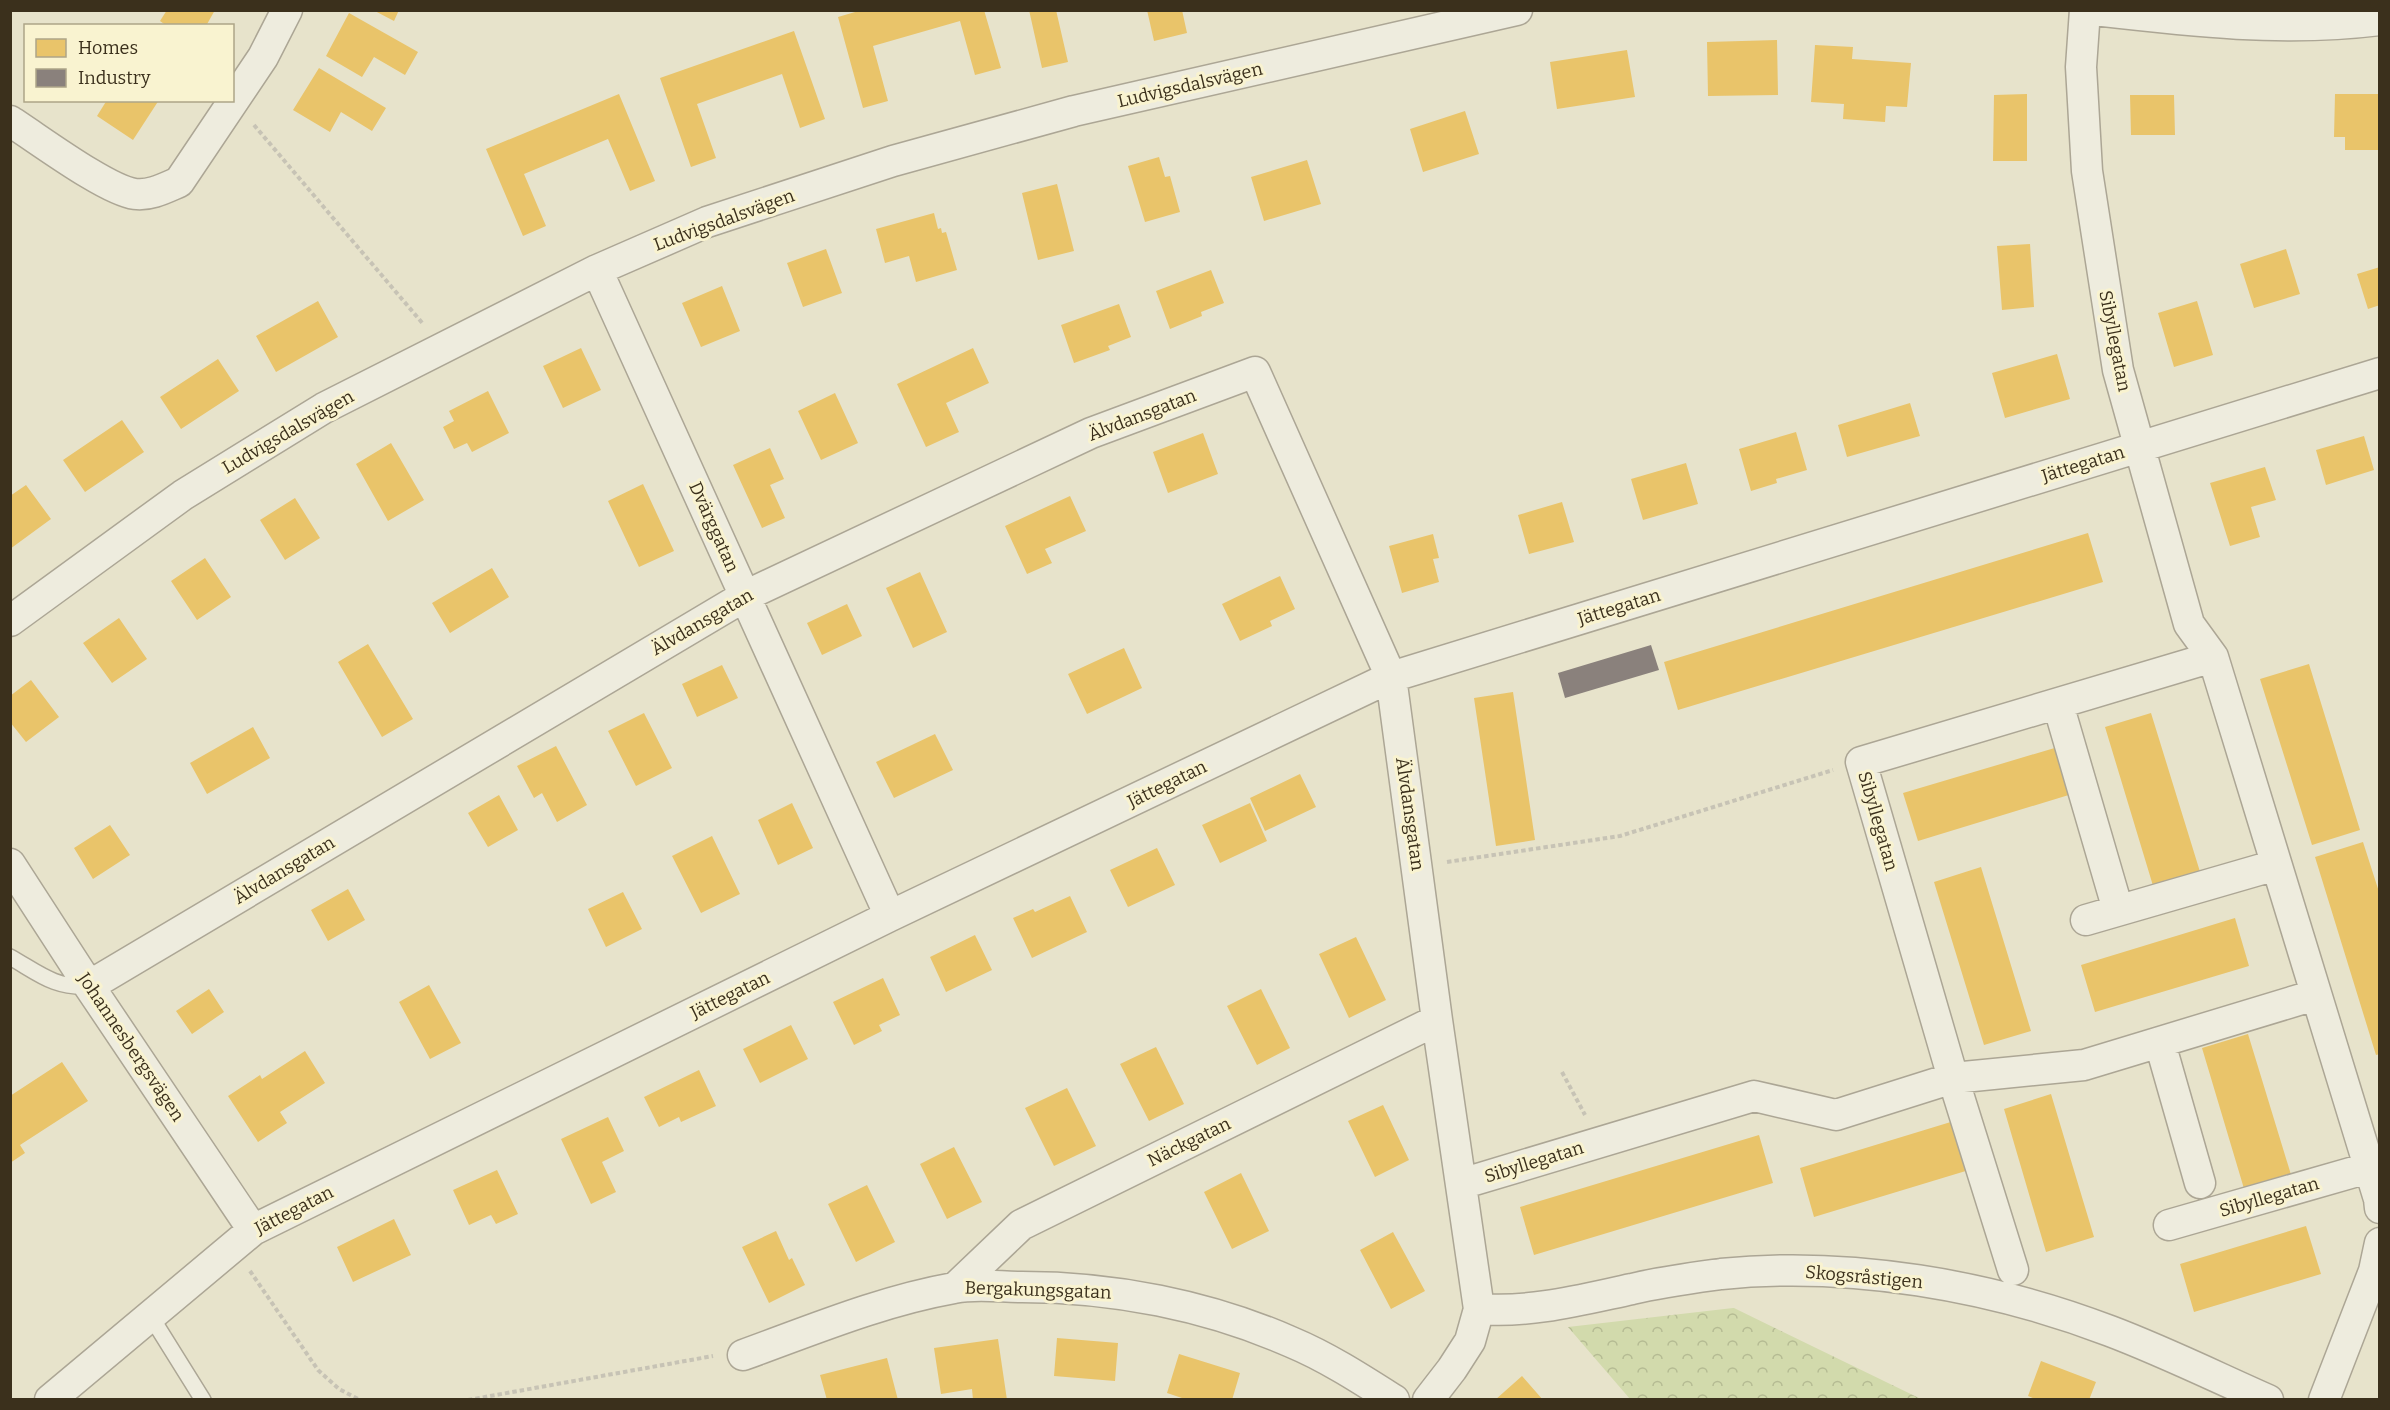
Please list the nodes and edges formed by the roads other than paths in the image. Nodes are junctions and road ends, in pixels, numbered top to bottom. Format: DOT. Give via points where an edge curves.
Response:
graph roads {
  1 [pos="287,10"];
  2 [pos="1517,10"];
  3 [pos="2085,10"];
  4 [pos="2093,10"];
  5 [pos="2379,20"];
  6 [pos="234,101"];
  7 [pos="233,102"];
  8 [pos="10,121"];
  9 [pos="597,270"];
  10 [pos="2379,373"];
  11 [pos="2139,447"];
  12 [pos="745,596"];
  13 [pos="10,621"];
  14 [pos="2213,657"];
  15 [pos="1391,677"];
  16 [pos="2058,704"];
  17 [pos="10,864"];
  18 [pos="2276,865"];
  19 [pos="2118,910"];
  20 [pos="890,916"];
  21 [pos="2086,920"];
  22 [pos="10,957"];
  23 [pos="89,986"];
  24 [pos="2315,995"];
  25 [pos="1437,1020"];
  26 [pos="2160,1043"];
  27 [pos="1953,1078"];
  28 [pos="2368,1168"];
  29 [pos="2200,1182"];
  30 [pos="1461,1184"];
  31 [pos="2379,1208"];
  32 [pos="2169,1225"];
  33 [pos="253,1230"];
  34 [pos="2379,1243"];
  35 [pos="2013,1270"];
  36 [pos="956,1287"];
  37 [pos="1479,1309"];
  38 [pos="150,1315"];
  39 [pos="743,1355"];
  40 [pos="50,1400"];
  41 [pos="204,1400"];
  42 [pos="1394,1400"];
  43 [pos="1428,1400"];
  44 [pos="2268,1400"];
  45 [pos="2324,1400"];
  1 -- 6 [label="street"];
  2 -- 9 [label="street, Ludvigsdalsvägen" via="1074,111 893,161 707,222"];
  3 -- 11 [label="street, Sibyllegatan" via="2081,67 2087,171 2118,370"];
  4 -- 5 [label="street" via="2222,24 2335,26"];
  7 -- 8 [label="street" via="179,182 158,192 134,194 105,182"];
  9 -- 12 [label="street, Dvärggatan"];
  9 -- 13 [label="street, Ludvigsdalsvägen" via="324,408 183,495"];
  10 -- 11 [label="street, Jättegatan"];
  11 -- 14 [label="street, Sibyllegatan" via="2189,624"];
  11 -- 15 [label="street, Jättegatan"];
  12 -- 15 [label="street, Älvdansgatan" via="1091,434 1255,372"];
  12 -- 20 [label="street, Dvärggatan"];
  12 -- 23 [label="street, Älvdansgatan"];
  14 -- 16 [label="street, Sibyllegatan"];
  14 -- 18 [label="street, Sibyllegatan"];
  15 -- 20 [label="street, Jättegatan"];
  15 -- 25 [label="street, Älvdansgatan"];
  16 -- 19 [label="street"];
  16 -- 27 [label="street, Sibyllegatan" via="1861,762"];
  17 -- 23 [label="street, Johannesbergsvägen"];
  18 -- 19 [label="street"];
  18 -- 24 [label="street, Sibyllegatan"];
  19 -- 21 [label="street"];
  20 -- 33 [label="street, Jättegatan"];
  22 -- 23 [label="lane" via="49,980 70,987"];
  23 -- 33 [label="street, Johannesbergsvägen"];
  24 -- 26 [label="street, Sibyllegatan"];
  24 -- 28 [label="street, Sibyllegatan"];
  25 -- 30 [label="street, Älvdansgatan"];
  25 -- 36 [label="street, Näckgatan" via="1022,1225"];
  26 -- 27 [label="street, Sibyllegatan" via="2084,1065"];
  26 -- 29 [label="street, Sibyllegatan"];
  27 -- 30 [label="street, Sibyllegatan" via="1836,1114 1754,1096"];
  27 -- 35 [label="street, Sibyllegatan"];
  28 -- 31 [label="street, Sibyllegatan"];
  28 -- 32 [label="street, Sibyllegatan"];
  30 -- 37 [label="street, Älvdansgatan"];
  33 -- 38 [label="street, Jättegatan"];
  34 -- 45 [label="street" via="2374,1271"];
  36 -- 39 [label="street, Bergakungsgatan" via="873,1308"];
  36 -- 42 [label="street, Bergakungsgatan" via="1055,1288 1172,1303 1292,1342"];
  37 -- 43 [label="street, Älvdansgatan" via="1470,1341"];
  37 -- 44 [label="street, Skogsråstigen" via="1543,1309 1722,1274 1804,1271 1888,1275 1963,1288 2109,1330"];
  38 -- 40 [label="street, Jättegatan"];
  38 -- 41 [label="lane"];
}
